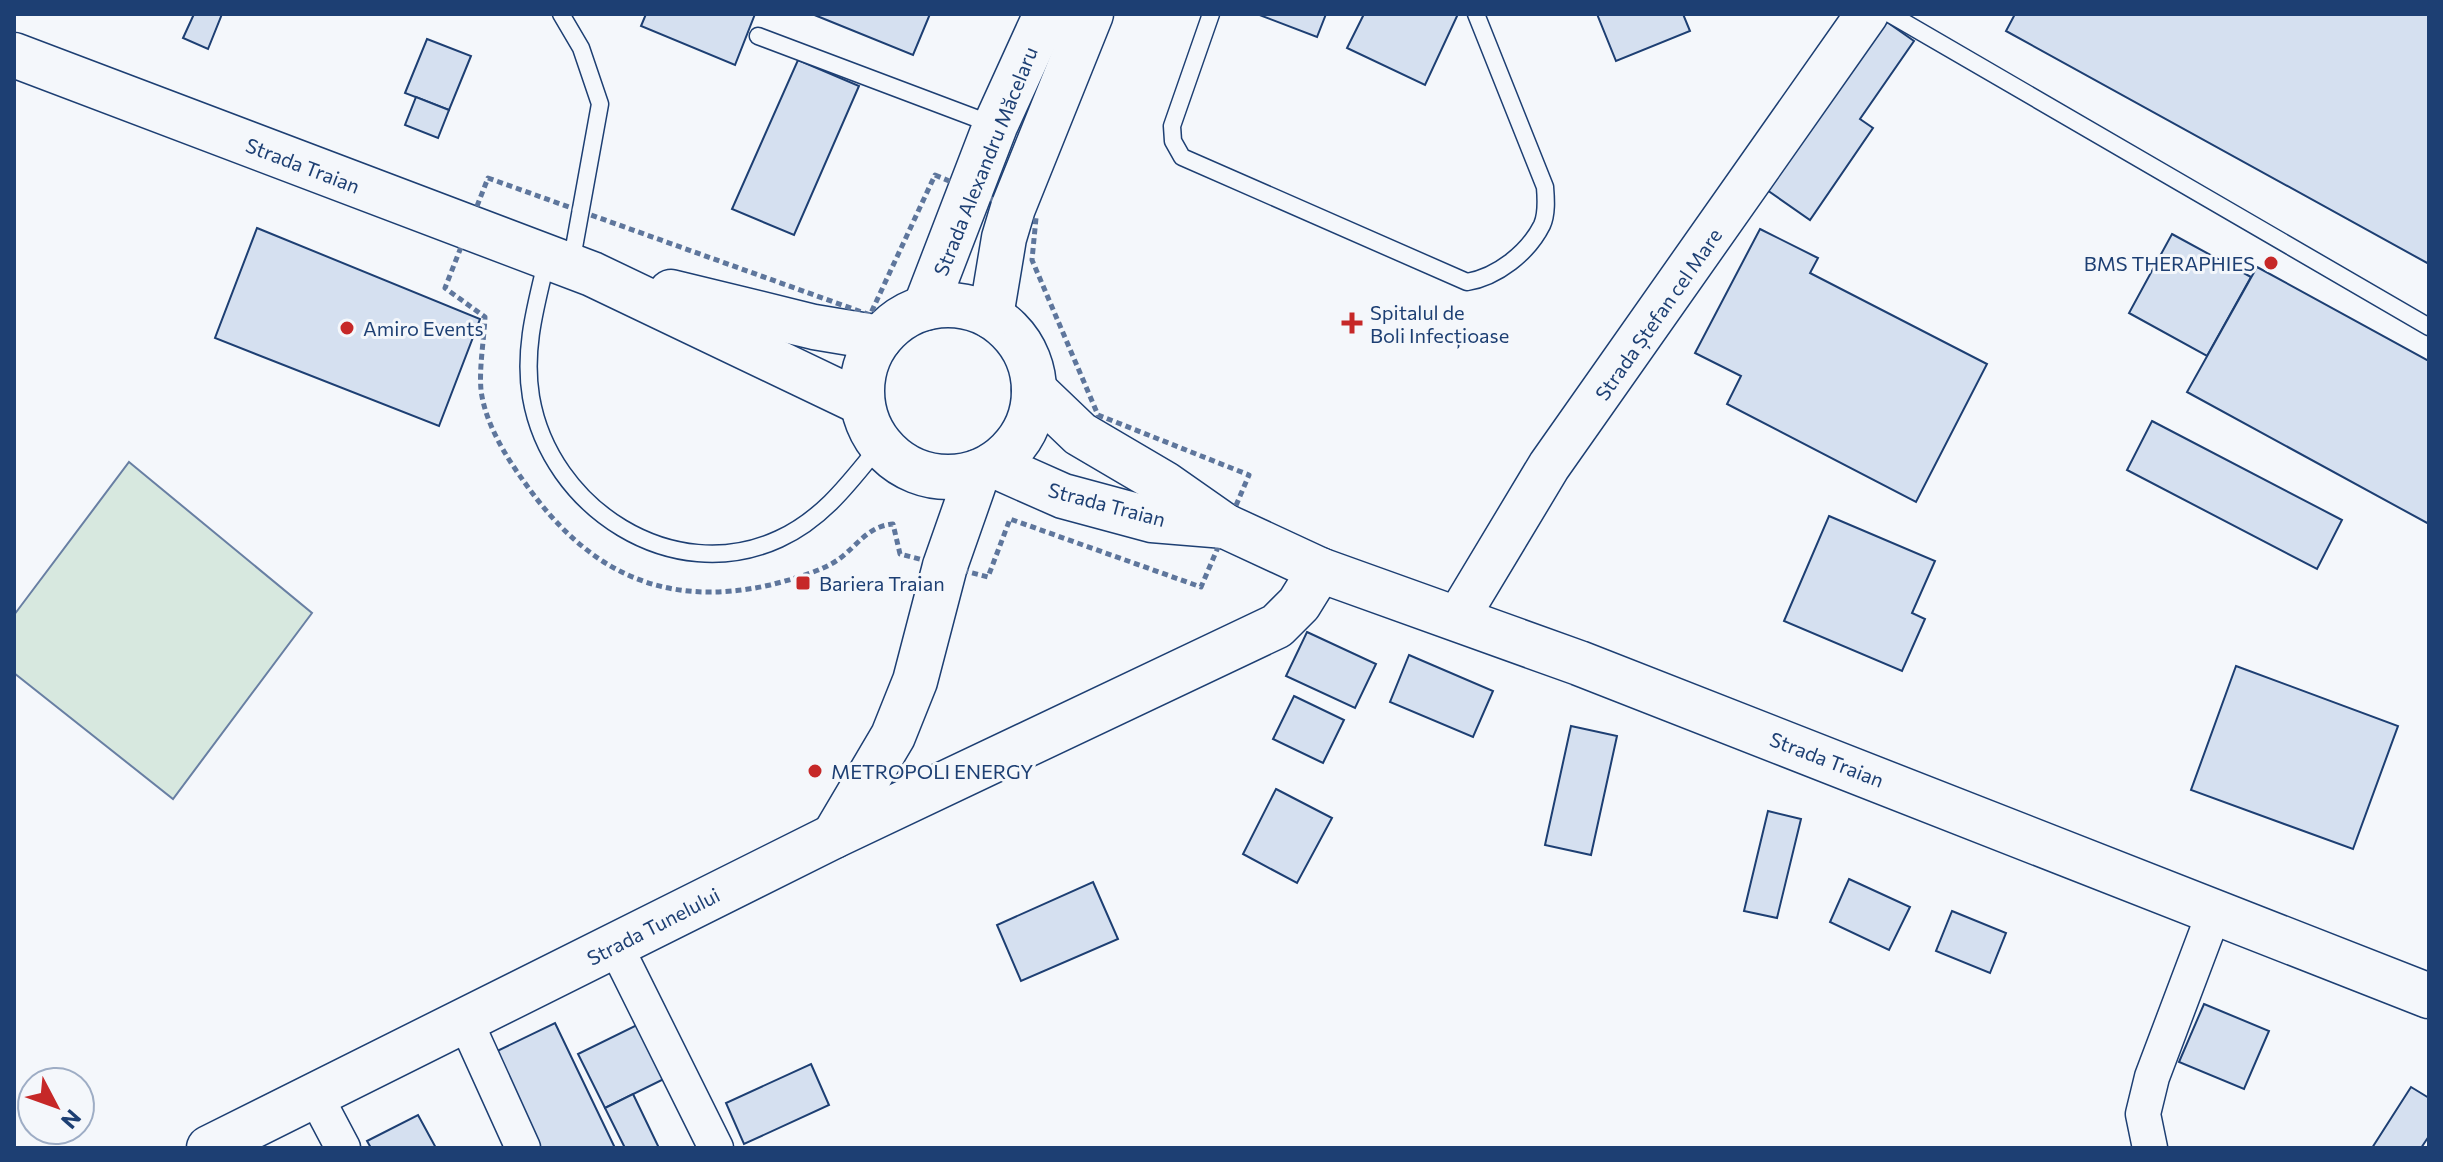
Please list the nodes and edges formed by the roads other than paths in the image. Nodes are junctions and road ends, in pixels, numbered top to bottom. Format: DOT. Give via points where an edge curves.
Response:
graph roads {
  1 [pos="561,14"];
  2 [pos="1046,14"];
  3 [pos="1091,14"];
  4 [pos="1211,14"];
  5 [pos="1476,14"];
  6 [pos="1867,14"];
  7 [pos="1890,14"];
  8 [pos="758,36"];
  9 [pos="14,55"];
  10 [pos="995,126"];
  11 [pos="570,266"];
  12 [pos="925,308"];
  13 [pos="991,316"];
  14 [pos="2429,327"];
  15 [pos="880,338"];
  16 [pos="1034,390"];
  17 [pos="862,403"];
  18 [pos="895,457"];
  19 [pos="986,468"];
  20 [pos="1225,526"];
  21 [pos="945,566"];
  22 [pos="1320,570"];
  23 [pos="1457,619"];
  24 [pos="834,836"];
  25 [pos="2215,910"];
  26 [pos="615,945"];
  27 [pos="2429,996"];
  28 [pos="465,1020"];
  29 [pos="315,1095"];
  30 [pos="227,1144"];
  31 [pos="343,1148"];
  32 [pos="523,1148"];
  33 [pos="716,1148"];
  34 [pos="2150,1148"];
  1 -- 11 [label="lane" via="581,48 600,104"];
  2 -- 10 [label="main road, Strada Alexandru Măcelaru"];
  3 -- 13 [label="main road" via="1013,208"];
  4 -- 5 [label="lane" via="1172,126 1182,157 1467,282 1486,279 1508,264 1541,225 1546,207 1545,187"];
  6 -- 23 [label="street, Strada Ștefan cel Mare" via="1549,466"];
  7 -- 14 [label="lane"];
  8 -- 10 [label="lane"];
  9 -- 11 [label="main road, Strada Traian"];
  10 -- 12 [label="main road, Strada Alexandru Măcelaru"];
  11 -- 15 [label="main road, Strada Traian" via="814,327"];
  11 -- 17 [label="main road, Strada Traian"];
  11 -- 18 [label="lane" via="528,339 531,397 562,471 616,524 652,545 695,556 737,551 777,540 813,520"];
  12 -- 13 [label="main road" via="970,307"];
  12 -- 15 [label="main road" via="900,319"];
  13 -- 16 [label="main road" via="1023,347"];
  15 -- 17 [label="main road" via="868,358"];
  16 -- 19 [label="main road" via="1030,419 1016,445"];
  16 -- 20 [label="main road, Strada Traian" via="1080,434"];
  17 -- 18 [label="main road"];
  18 -- 19 [label="main road" via="944,477"];
  18 -- 21 [label="main road" via="930,510"];
  19 -- 20 [label="main road, Strada Traian" via="1152,520"];
  19 -- 21 [label="main road"];
  20 -- 22 [label="main road, Strada Traian"];
  21 -- 24 [label="main road" via="915,681 893,736"];
  22 -- 23 [label="main road, Strada Traian"];
  22 -- 24 [label="main road, Strada Tunelului" via="1299,604 1277,626"];
  23 -- 25 [label="main road, Strada Traian"];
  24 -- 26 [label="main road, Strada Tunelului"];
  25 -- 27 [label="main road, Strada Traian"];
  25 -- 34 [label="street" via="2152,1077 2143,1114"];
  26 -- 28 [label="main road, Strada Tunelului"];
  26 -- 33 [label="street"];
  28 -- 29 [label="main road, Strada Tunelului"];
  28 -- 32 [label="street"];
  29 -- 30 [label="main road, Strada Tunelului"];
  29 -- 31 [label="street"];
}
